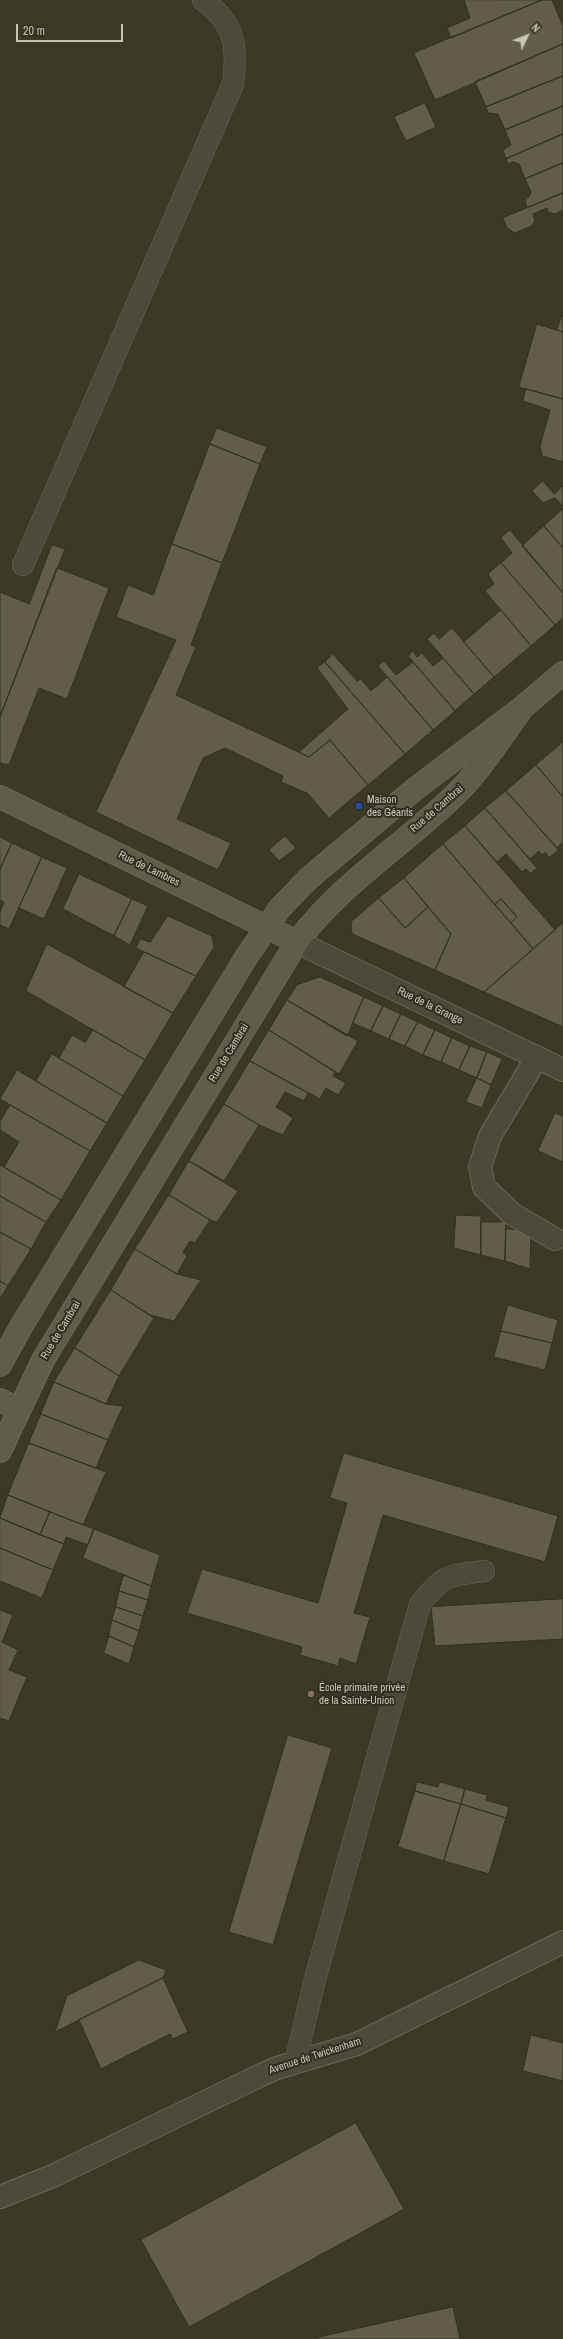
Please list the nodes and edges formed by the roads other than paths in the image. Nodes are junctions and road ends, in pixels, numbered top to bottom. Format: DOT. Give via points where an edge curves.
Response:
graph roads {
  1 [pos="203,0"];
  2 [pos="23,565"];
  3 [pos="563,673"];
  4 [pos="523,707"];
  5 [pos="0,797"];
  6 [pos="266,927"];
  7 [pos="297,942"];
  8 [pos="537,1057"];
  9 [pos="563,1070"];
  10 [pos="555,1239"];
  11 [pos="0,1365"];
  12 [pos="9,1405"];
  13 [pos="0,1451"];
  14 [pos="484,1571"];
  15 [pos="563,1942"];
  16 [pos="295,2063"];
  17 [pos="0,2197"];
  1 -- 2 [label="lane" via="218,11 231,32 236,57 233,84"];
  3 -- 4 [label="main road, Rue de Cambrai"];
  4 -- 6 [label="main road, Rue de Cambrai" via="415,789 323,866 285,902"];
  4 -- 7 [label="main road, Rue de Cambrai" via="482,764 456,794 342,891 319,914"];
  5 -- 6 [label="main road, Rue de Lambres"];
  6 -- 7 [label="main road, Rue de Lambres"];
  6 -- 11 [label="main road, Rue de Cambrai"];
  7 -- 8 [label="street, Rue de la Grange"];
  7 -- 12 [label="main road, Rue de Cambrai" via="43,1360"];
  8 -- 9 [label="street, Rue de la Grange"];
  8 -- 10 [label="street" via="490,1136 480,1167 484,1187 512,1214"];
  12 -- 13 [label="main road, Rue de Cambrai"];
  14 -- 16 [label="lane" via="448,1576 433,1588 420,1604 315,1980"];
  15 -- 16 [label="street, Avenue de Twickenham" via="357,2044"];
  16 -- 17 [label="street, Avenue de Twickenham" via="261,2074 55,2174"];
}
